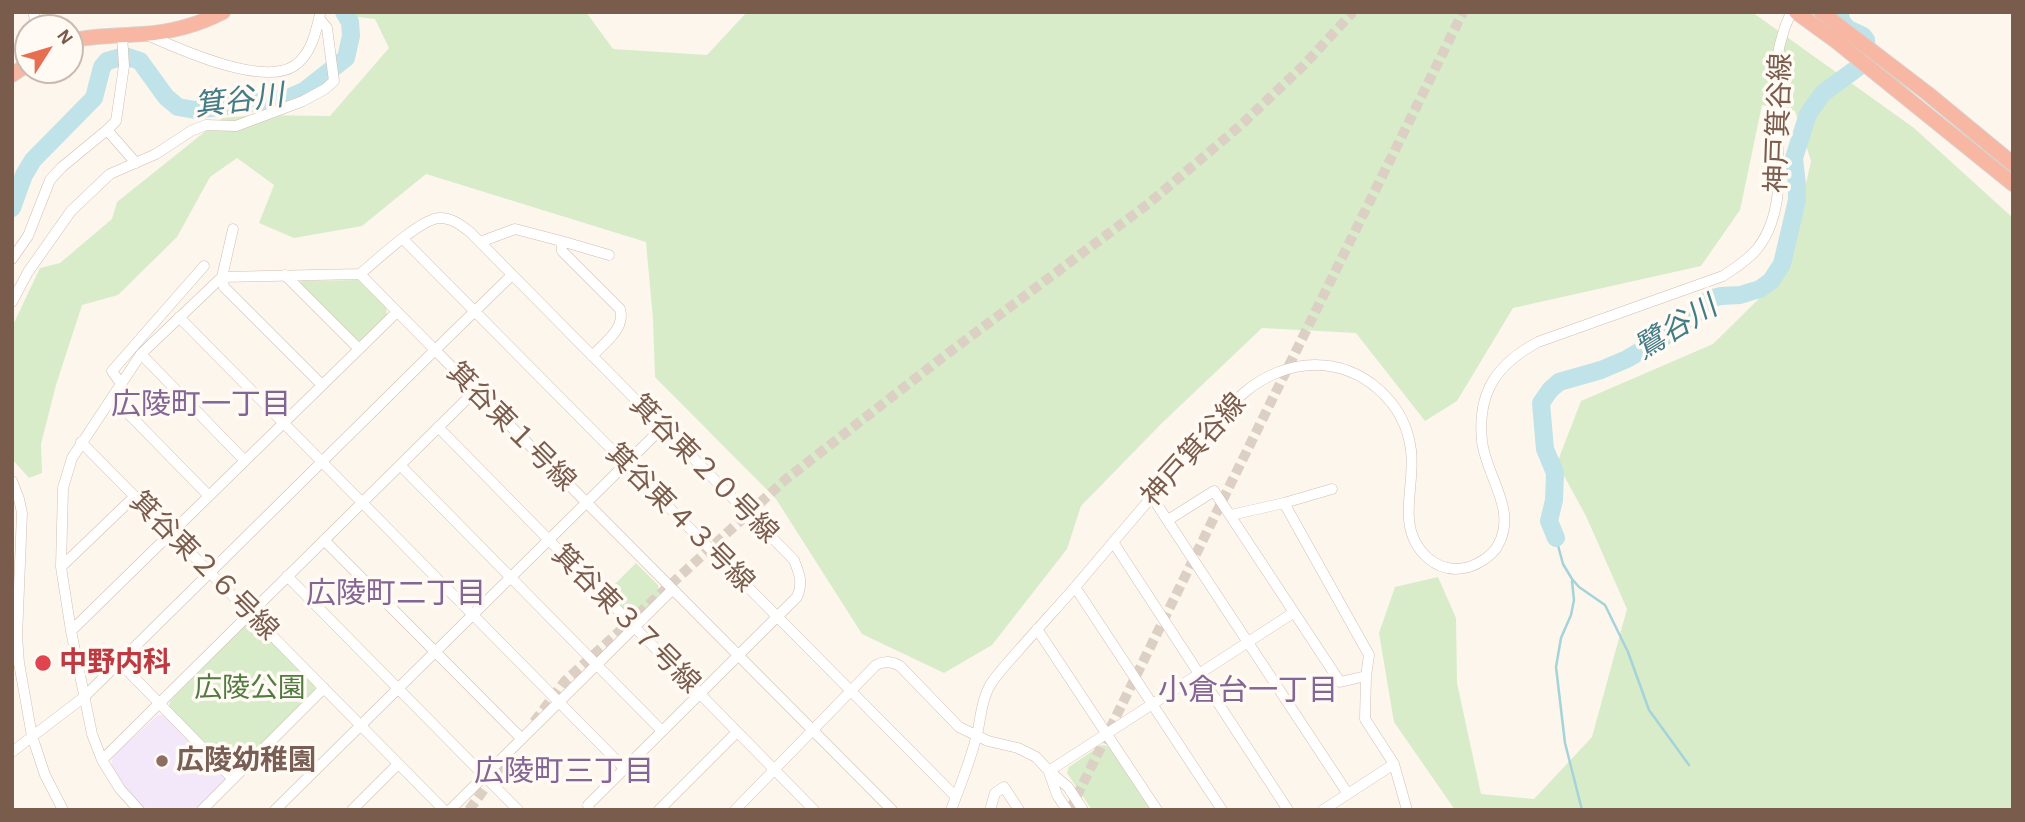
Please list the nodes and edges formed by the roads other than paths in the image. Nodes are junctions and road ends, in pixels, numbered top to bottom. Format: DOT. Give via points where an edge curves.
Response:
graph roads {
  1 [pos="223,12"];
  2 [pos="1793,12"];
  3 [pos="1821,12"];
  4 [pos="320,15"];
  5 [pos="144,34"];
  6 [pos="84,38"];
  7 [pos="122,41"];
  8 [pos="107,130"];
  9 [pos="136,163"];
  10 [pos="2013,164"];
  11 [pos="2013,184"];
  12 [pos="233,229"];
  13 [pos="403,239"];
  14 [pos="561,241"];
  15 [pos="480,242"];
  16 [pos="609,255"];
  17 [pos="12,258"];
  18 [pos="204,266"];
  19 [pos="360,274"];
  20 [pos="285,275"];
  21 [pos="512,275"];
  22 [pos="222,277"];
  23 [pos="12,302"];
  24 [pos="475,311"];
  25 [pos="397,312"];
  26 [pos="179,317"];
  27 [pos="359,349"];
  28 [pos="435,351"];
  29 [pos="141,354"];
  30 [pos="592,356"];
  31 [pos="121,383"];
  32 [pos="322,386"];
  33 [pos="475,391"];
  34 [pos="112,397"];
  35 [pos="284,423"];
  36 [pos="438,428"];
  37 [pos="662,428"];
  38 [pos="81,442"];
  39 [pos="245,461"];
  40 [pos="321,461"];
  41 [pos="626,463"];
  42 [pos="400,465"];
  43 [pos="12,481"];
  44 [pos="1332,489"];
  45 [pos="135,496"];
  46 [pos="209,496"];
  47 [pos="1152,496"];
  48 [pos="362,502"];
  49 [pos="586,503"];
  50 [pos="1284,503"];
  51 [pos="1231,515"];
  52 [pos="1168,520"];
  53 [pos="171,533"];
  54 [pos="324,540"];
  55 [pos="548,540"];
  56 [pos="1113,542"];
  57 [pos="61,567"];
  58 [pos="210,572"];
  59 [pos="287,576"];
  60 [pos="511,577"];
  61 [pos="1075,587"];
  62 [pos="672,590"];
  63 [pos="1293,612"];
  64 [pos="250,613"];
  65 [pos="472,615"];
  66 [pos="778,617"];
  67 [pos="634,627"];
  68 [pos="1037,629"];
  69 [pos="71,631"];
  70 [pos="1247,643"];
  71 [pos="436,652"];
  72 [pos="738,656"];
  73 [pos="120,663"];
  74 [pos="597,664"];
  75 [pos="1200,673"];
  76 [pos="1366,676"];
  77 [pos="324,688"];
  78 [pos="399,689"];
  79 [pos="852,691"];
  80 [pos="700,694"];
  81 [pos="84,697"];
  82 [pos="559,702"];
  83 [pos="158,704"];
  84 [pos="1153,704"];
  85 [pos="361,726"];
  86 [pos="662,731"];
  87 [pos="813,731"];
  88 [pos="737,732"];
  89 [pos="1106,734"];
  90 [pos="32,736"];
  91 [pos="977,736"];
  92 [pos="522,739"];
  93 [pos="12,752"];
  94 [pos="102,760"];
  95 [pos="398,764"];
  96 [pos="1394,764"];
  97 [pos="624,768"];
  98 [pos="775,770"];
  99 [pos="1049,771"];
  100 [pos="485,776"];
  101 [pos="232,779"];
  102 [pos="1348,794"];
  103 [pos="956,797"];
  104 [pos="811,809"];
  105 [pos="63,810"];
  106 [pos="139,810"];
  107 [pos="202,810"];
  108 [pos="275,810"];
  109 [pos="352,810"];
  110 [pos="444,810"];
  111 [pos="450,810"];
  112 [pos="518,810"];
  113 [pos="589,810"];
  114 [pos="659,810"];
  115 [pos="736,810"];
  116 [pos="892,810"];
  117 [pos="951,810"];
  118 [pos="990,810"];
  119 [pos="1019,810"];
  120 [pos="1067,810"];
  121 [pos="1083,810"];
  122 [pos="1157,810"];
  123 [pos="1222,810"];
  124 [pos="1288,810"];
  125 [pos="1323,810"];
  126 [pos="1407,810"];
  1 -- 5 [label="highway" via="205,22"];
  2 -- 11 [label="highway"];
  2 -- 47 [label="street, 神戸箕谷線" via="1779,47 1775,80 1777,204 1759,247 1723,276 1538,342 1500,369 1486,398 1481,424 1505,524 1499,543 1486,558 1468,567 1449,568 1421,553 1409,520 1411,451 1403,424 1380,390 1331,366 1293,367 1256,384 1217,420"];
  3 -- 10 [label="highway"];
  4 -- 5 [label="street" via="302,58 293,67 278,71 256,71 196,57"];
  4 -- 9 [label="street" via="327,28 335,78 325,89 236,126 206,125"];
  5 -- 7 [label="highway"];
  6 -- 7 [label="highway"];
  7 -- 8 [label="street" via="124,66 116,121"];
  8 -- 9 [label="street"];
  8 -- 17 [label="street" via="50,180 29,236"];
  9 -- 23 [label="street" via="110,174 71,211"];
  12 -- 22 [label="street"];
  13 -- 15 [label="street, 箕谷東２０号線" via="439,217 453,220"];
  13 -- 19 [label="street, 箕谷東２０号線"];
  13 -- 24 [label="street, 箕谷東４３号線"];
  14 -- 15 [label="street" via="515,229"];
  14 -- 16 [label="street"];
  14 -- 30 [label="street" via="562,251 621,309 619,328"];
  15 -- 21 [label="street, 箕谷東２０号線"];
  18 -- 31 [label="street" via="112,371"];
  19 -- 20 [label="street"];
  19 -- 25 [label="street"];
  20 -- 22 [label="street"];
  20 -- 27 [label="street"];
  21 -- 24 [label="street"];
  21 -- 30 [label="street, 箕谷東２０号線"];
  22 -- 26 [label="street"];
  22 -- 32 [label="street" via="224,287"];
  24 -- 28 [label="street"];
  24 -- 41 [label="street, 箕谷東４３号線"];
  25 -- 27 [label="street"];
  25 -- 28 [label="street"];
  26 -- 29 [label="street"];
  26 -- 35 [label="street"];
  27 -- 32 [label="street"];
  28 -- 33 [label="street, 箕谷東１号線"];
  28 -- 40 [label="street, 箕谷東１号線"];
  29 -- 31 [label="street"];
  29 -- 39 [label="street"];
  30 -- 37 [label="street, 箕谷東２０号線"];
  31 -- 34 [label="street"];
  32 -- 35 [label="street"];
  33 -- 36 [label="street"];
  33 -- 49 [label="street, 箕谷東１号線"];
  34 -- 38 [label="street"];
  34 -- 46 [label="street"];
  35 -- 39 [label="street"];
  35 -- 40 [label="street"];
  36 -- 42 [label="street"];
  36 -- 55 [label="street, 箕谷東３７号線"];
  37 -- 41 [label="street"];
  37 -- 66 [label="street, 箕谷東２０号線" via="794,561 801,587"];
  38 -- 45 [label="street, 箕谷東２６号線"];
  38 -- 57 [label="street" via="63,488"];
  39 -- 46 [label="street"];
  40 -- 48 [label="street"];
  40 -- 58 [label="street, 箕谷東１号線"];
  41 -- 49 [label="street"];
  41 -- 66 [label="street, 箕谷東４３号線"];
  42 -- 48 [label="street"];
  42 -- 60 [label="street"];
  43 -- 90 [label="street" via="22,513 17,649"];
  44 -- 50 [label="street"];
  45 -- 53 [label="street, 箕谷東２６号線"];
  45 -- 57 [label="street"];
  46 -- 53 [label="street"];
  47 -- 52 [label="street"];
  47 -- 56 [label="street, 神戸箕谷線"];
  48 -- 54 [label="street"];
  48 -- 65 [label="street"];
  49 -- 55 [label="street"];
  49 -- 62 [label="street, 箕谷東１号線"];
  50 -- 51 [label="street"];
  50 -- 76 [label="street" via="1370,655"];
  51 -- 52 [label="street" via="1214,491"];
  51 -- 63 [label="street"];
  52 -- 70 [label="street"];
  53 -- 58 [label="street, 箕谷東２６号線"];
  53 -- 69 [label="street"];
  54 -- 59 [label="street"];
  54 -- 71 [label="street"];
  55 -- 60 [label="street"];
  55 -- 67 [label="street, 箕谷東３７号線"];
  56 -- 61 [label="street, 神戸箕谷線"];
  56 -- 75 [label="street"];
  57 -- 69 [label="street"];
  58 -- 64 [label="street, 箕谷東２６号線"];
  58 -- 73 [label="street, 箕谷東１号線"];
  59 -- 64 [label="street"];
  59 -- 78 [label="street"];
  60 -- 65 [label="street"];
  60 -- 74 [label="street"];
  61 -- 68 [label="street, 神戸箕谷線"];
  61 -- 84 [label="street"];
  62 -- 67 [label="street"];
  62 -- 72 [label="street, 箕谷東１号線"];
  63 -- 70 [label="street"];
  63 -- 76 [label="street" via="1340,682"];
  64 -- 77 [label="street, 箕谷東２６号線"];
  64 -- 83 [label="street"];
  65 -- 71 [label="street"];
  65 -- 82 [label="street"];
  66 -- 72 [label="street, 箕谷東２０号線"];
  66 -- 79 [label="street, 箕谷東４３号線"];
  67 -- 74 [label="street"];
  67 -- 80 [label="street, 箕谷東３７号線"];
  68 -- 89 [label="street"];
  68 -- 91 [label="street, 神戸箕谷線" via="987,690"];
  69 -- 81 [label="street"];
  70 -- 75 [label="street"];
  70 -- 102 [label="street"];
  71 -- 78 [label="street"];
  71 -- 92 [label="street"];
  72 -- 80 [label="street, 箕谷東２０号線"];
  72 -- 87 [label="street, 箕谷東１号線"];
  73 -- 81 [label="street, 箕谷東１号線"];
  73 -- 83 [label="street"];
  74 -- 82 [label="street"];
  74 -- 86 [label="street"];
  75 -- 84 [label="street"];
  75 -- 124 [label="street"];
  76 -- 96 [label="street" via="1365,719"];
  77 -- 85 [label="street, 箕谷東２６号線"];
  77 -- 101 [label="street"];
  78 -- 85 [label="street"];
  78 -- 100 [label="street"];
  79 -- 87 [label="street"];
  79 -- 91 [label="street" via="876,665 895,663 951,720"];
  79 -- 103 [label="street, 箕谷東４３号線"];
  80 -- 86 [label="street, 箕谷東２０号線"];
  80 -- 88 [label="street, 箕谷東３７号線"];
  81 -- 90 [label="street, 箕谷東１号線"];
  81 -- 94 [label="street"];
  82 -- 92 [label="street"];
  82 -- 97 [label="street"];
  83 -- 94 [label="street"];
  83 -- 101 [label="street"];
  84 -- 89 [label="street"];
  84 -- 123 [label="street"];
  85 -- 95 [label="street, 箕谷東２６号線"];
  85 -- 108 [label="street"];
  86 -- 97 [label="street, 箕谷東２０号線"];
  87 -- 98 [label="street"];
  87 -- 116 [label="street, 箕谷東１号線"];
  88 -- 98 [label="street, 箕谷東３７号線"];
  88 -- 114 [label="street"];
  89 -- 99 [label="street"];
  89 -- 122 [label="street"];
  90 -- 93 [label="street, 箕谷東１号線"];
  90 -- 105 [label="street"];
  91 -- 99 [label="street" via="1028,751"];
  91 -- 103 [label="street, 神戸箕谷線"];
  92 -- 100 [label="street"];
  94 -- 106 [label="street"];
  95 -- 109 [label="street"];
  95 -- 110 [label="street, 箕谷東２６号線"];
  96 -- 102 [label="street"];
  96 -- 126 [label="street"];
  97 -- 113 [label="street, 箕谷東２０号線"];
  98 -- 104 [label="street, 箕谷東３７号線"];
  98 -- 115 [label="street"];
  99 -- 120 [label="street"];
  99 -- 121 [label="street" via="1068,787"];
  100 -- 111 [label="street"];
  100 -- 112 [label="street"];
  101 -- 107 [label="street"];
  102 -- 125 [label="street"];
  103 -- 117 [label="street, 神戸箕谷線"];
  118 -- 119 [label="street" via="995,793 1003,787"];
}
